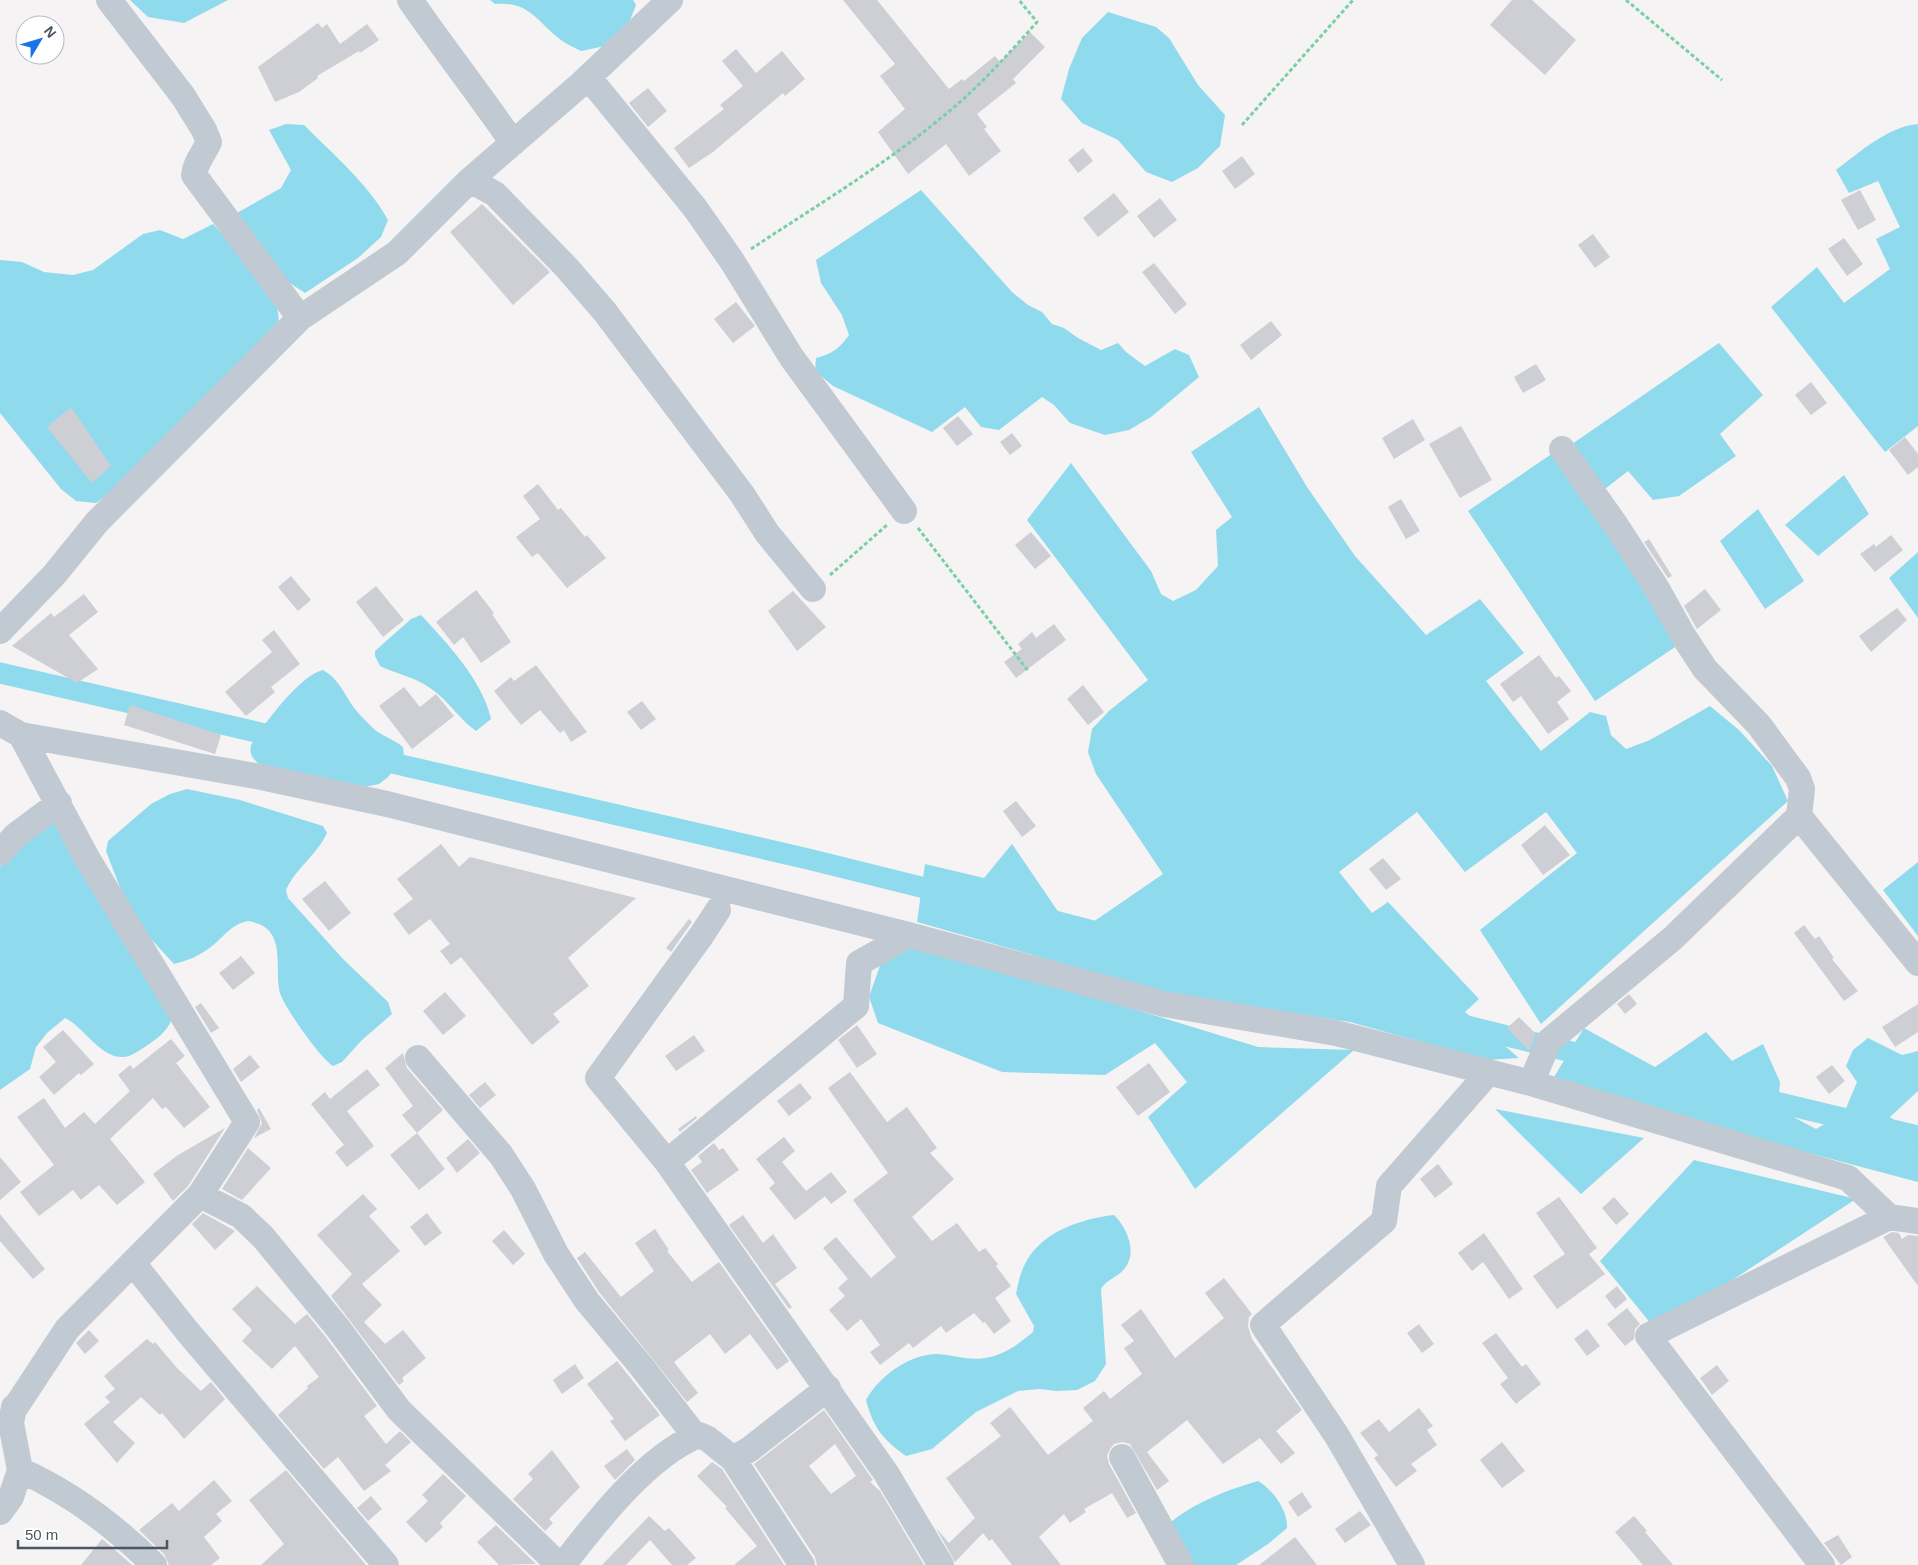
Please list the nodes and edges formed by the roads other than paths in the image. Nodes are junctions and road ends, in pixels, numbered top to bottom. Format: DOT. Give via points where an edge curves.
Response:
graph roads {
  1 [pos="110,0"];
  2 [pos="410,0"];
  3 [pos="670,0"];
  4 [pos="581,84"];
  5 [pos="513,144"];
  6 [pos="470,180"];
  7 [pos="300,318"];
  8 [pos="1562,450"];
  9 [pos="904,511"];
  10 [pos="814,590"];
  11 [pos="0,631"];
  12 [pos="11,729"];
  13 [pos="59,803"];
  14 [pos="1799,816"];
  15 [pos="0,853"];
  16 [pos="718,910"];
  17 [pos="909,935"];
  18 [pos="1918,963"];
  19 [pos="418,1058"];
  20 [pos="1489,1072"];
  21 [pos="1532,1083"];
  22 [pos="667,1162"];
  23 [pos="200,1195"];
  24 [pos="1888,1217"];
  25 [pos="1918,1221"];
  26 [pos="133,1263"];
  27 [pos="828,1388"];
  28 [pos="696,1437"];
  29 [pos="1122,1457"];
  30 [pos="733,1459"];
  31 [pos="20,1470"];
  32 [pos="0,1512"];
  33 [pos="154,1565"];
  34 [pos="386,1565"];
  35 [pos="559,1565"];
  36 [pos="563,1565"];
  37 [pos="802,1565"];
  38 [pos="941,1565"];
  39 [pos="1181,1565"];
  40 [pos="1412,1565"];
  41 [pos="1822,1565"];
  1 -- 7 [label="street" via="183,96 204,130 209,142 195,166 194,175"];
  2 -- 5 [label="street"];
  3 -- 4 [label="street"];
  4 -- 5 [label="street"];
  4 -- 9 [label="street" via="593,83 695,208 792,358"];
  5 -- 6 [label="street"];
  6 -- 7 [label="street" via="396,252"];
  6 -- 10 [label="street" via="495,194 605,312 742,494 767,533"];
  7 -- 11 [label="street" via="97,522 54,575"];
  8 -- 14 [label="street" via="1626,540 1706,669 1759,725 1798,778 1802,789"];
  12 -- 13 [label="street"];
  12 -- 17 [label="street" via="387,804"];
  13 -- 15 [label="street" via="15,836"];
  13 -- 23 [label="street" via="87,858 247,1122"];
  14 -- 18 [label="street"];
  14 -- 21 [label="street" via="1673,938 1550,1041"];
  16 -- 22 [label="street" via="598,1078"];
  17 -- 20 [label="street" via="1164,1004 1336,1033"];
  17 -- 22 [label="street" via="859,963 856,1006"];
  19 -- 28 [label="street" via="501,1154 523,1188 556,1254 587,1301"];
  20 -- 21 [label="street"];
  20 -- 40 [label="street" via="1389,1186 1384,1221 1262,1325 1337,1436"];
  21 -- 24 [label="street" via="1848,1178"];
  22 -- 27 [label="street"];
  23 -- 26 [label="street"];
  23 -- 35 [label="street" via="241,1216 263,1237 337,1327 399,1410"];
  24 -- 25 [label="street"];
  24 -- 41 [label="street" via="1648,1336"];
  26 -- 31 [label="street" via="67,1329 14,1408 11,1423"];
  26 -- 34 [label="street"];
  27 -- 30 [label="street"];
  27 -- 38 [label="street" via="886,1473"];
  28 -- 30 [label="street" via="708,1439"];
  28 -- 36 [label="street" via="685,1441 641,1476 598,1521"];
  29 -- 39 [label="street"];
  30 -- 37 [label="street"];
  31 -- 32 [label="street" via="11,1496"];
  31 -- 33 [label="street" via="60,1491"];
}
